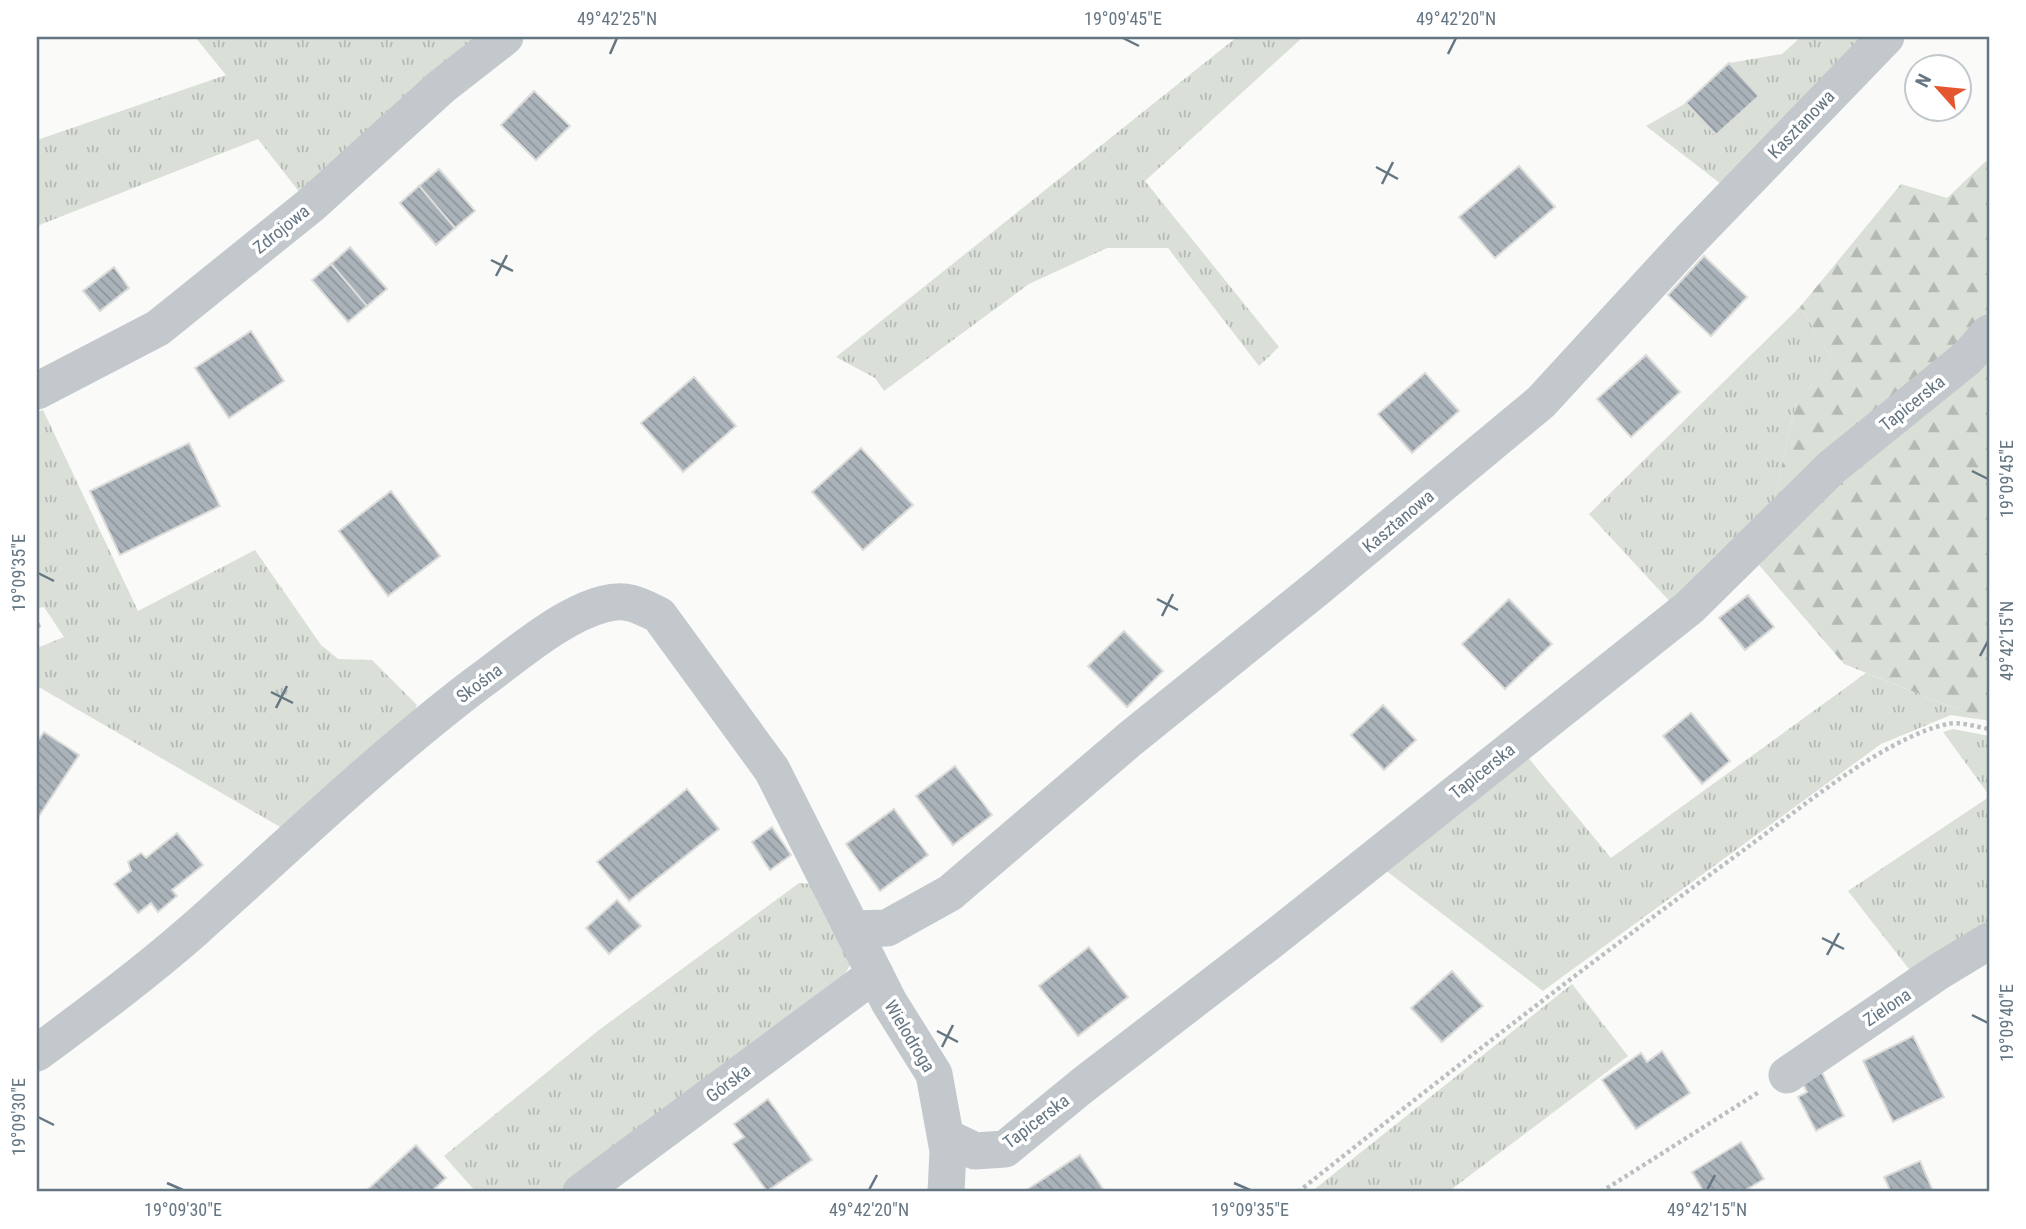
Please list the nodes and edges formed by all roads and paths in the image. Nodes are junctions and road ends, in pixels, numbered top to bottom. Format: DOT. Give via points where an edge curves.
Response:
graph roads {
  1 [pos="505,37"];
  2 [pos="1886,37"];
  3 [pos="1989,333"];
  4 [pos="37,391"];
  5 [pos="43,624"];
  6 [pos="37,626"];
  7 [pos="1989,729"];
  8 [pos="852,929"];
  9 [pos="1989,941"];
  10 [pos="875,974"];
  11 [pos="37,1053"];
  12 [pos="1787,1075"];
  13 [pos="946,1137"];
  14 [pos="581,1192"];
  15 [pos="946,1192"];
  16 [pos="1298,1192"];
  17 [pos="1601,1192"];
  1 -- 4 [label="street, Zdrojowa" via="441,87 312,204 158,328"];
  2 -- 8 [label="street, Kasztanowa" via="1690,239 1541,402 950,893 887,928"];
  3 -- 13 [label="street, Tapicerska" via="1966,358 1832,467 1690,607 1005,1149 975,1152"];
  5 -- 6 [label="path"];
  7 -- 16 [label="path" via="1950,723 1903,741 1851,772 1619,942"];
  8 -- 10 [label="street, Wielodroga"];
  8 -- 11 [label="street, Skośna" via="772,770 659,615 635,602 604,604 556,625 444,709 194,930"];
  9 -- 12 [label="street, Zielona"];
  10 -- 13 [label="street, Wielodroga" via="934,1074"];
  10 -- 14 [label="street, Górska"];
  12 -- 17 [label="path"];
  13 -- 15 [label="street, Wielodroga"];
}
